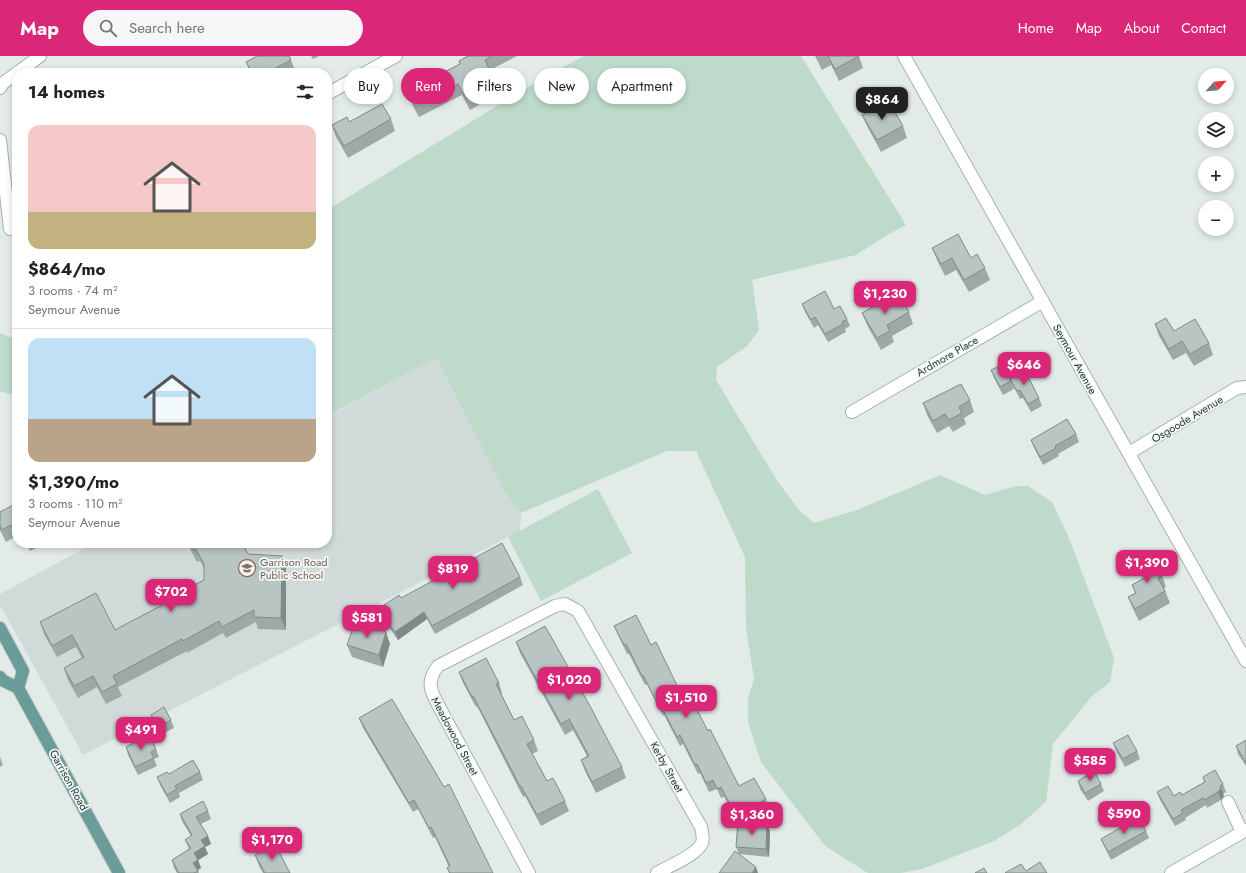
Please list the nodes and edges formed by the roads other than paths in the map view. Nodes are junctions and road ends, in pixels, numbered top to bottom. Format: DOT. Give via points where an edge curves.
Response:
graph roads {
  1 [pos="396,56"];
  2 [pos="904,56"];
  3 [pos="38,57"];
  4 [pos="23,68"];
  5 [pos="12,76"];
  6 [pos="0,88"];
  7 [pos="332,91"];
  8 [pos="0,140"];
  9 [pos="9,230"];
  10 [pos="1043,301"];
  11 [pos="1246,387"];
  12 [pos="852,412"];
  13 [pos="1129,453"];
  14 [pos="571,606"];
  15 [pos="0,628"];
  16 [pos="1246,661"];
  17 [pos="0,677"];
  18 [pos="18,688"];
  19 [pos="1228,802"];
  20 [pos="1244,831"];
  21 [pos="119,873"];
  22 [pos="528,873"];
  23 [pos="657,873"];
  24 [pos="1171,873"];
  1 -- 7 [label="street"];
  2 -- 10 [label="street, Seymour Avenue"];
  3 -- 4 [label="street"];
  5 -- 6 [label="street"];
  8 -- 9 [label="street"];
  10 -- 12 [label="street, Ardmore Place"];
  10 -- 13 [label="street, Seymour Avenue"];
  11 -- 13 [label="street, Osgoode Avenue" via="1237,388"];
  13 -- 16 [label="street, Seymour Avenue"];
  14 -- 22 [label="street, Meadowood Street" via="555,606 438,666 430,680 433,695"];
  14 -- 23 [label="street, Kerby Street" via="578,611 701,828 702,842 697,850"];
  15 -- 18 [label="main road" via="23,671"];
  17 -- 18 [label="main road"];
  18 -- 21 [label="main road, Garrison Road"];
  19 -- 20 [label="street"];
  20 -- 24 [label="street"];
}
